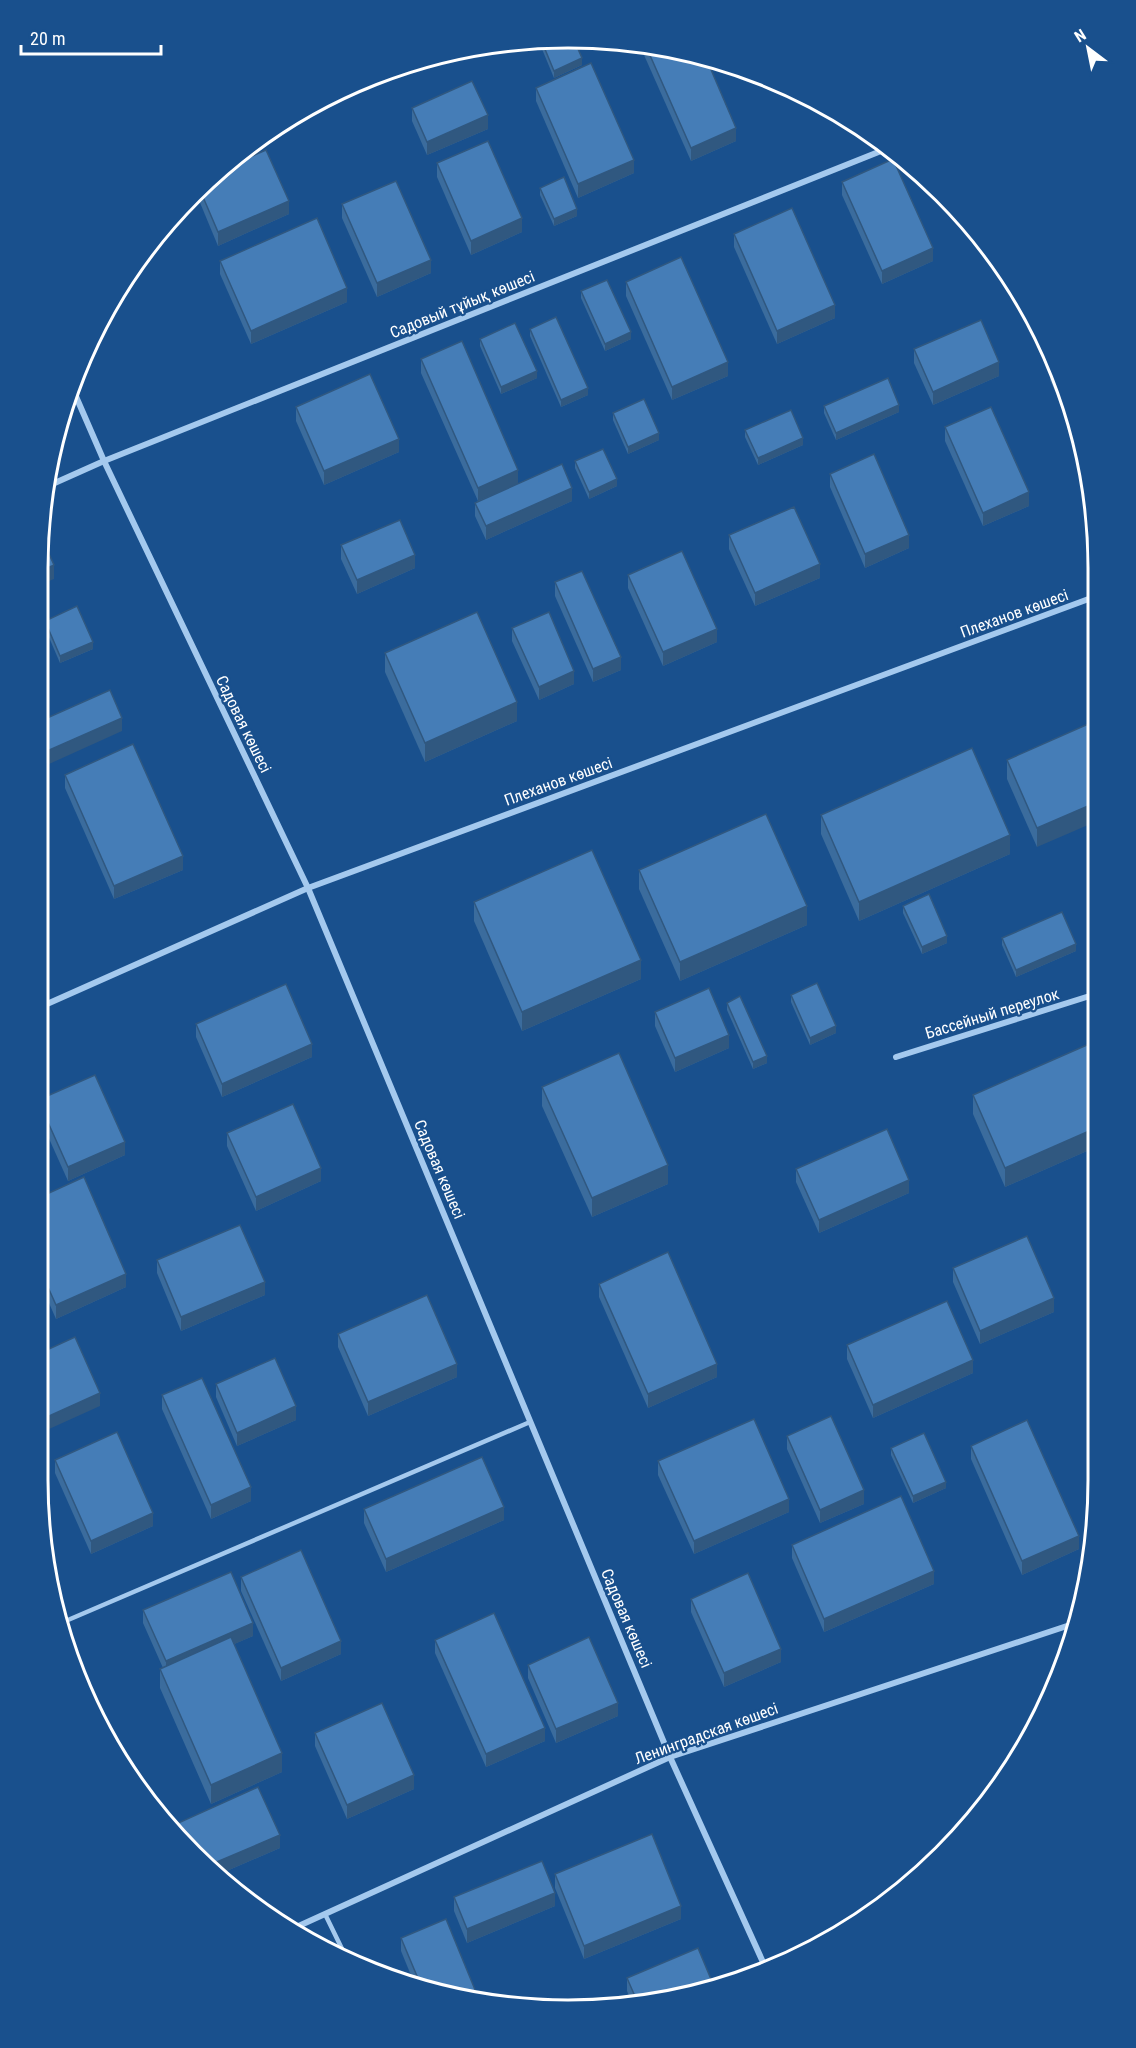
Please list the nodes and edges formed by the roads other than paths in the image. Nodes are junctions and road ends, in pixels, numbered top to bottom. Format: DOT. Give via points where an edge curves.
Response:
graph roads {
  1 [pos="880,151"];
  2 [pos="77,399"];
  3 [pos="104,461"];
  4 [pos="55,483"];
  5 [pos="1088,599"];
  6 [pos="308,888"];
  7 [pos="1088,997"];
  8 [pos="48,1004"];
  9 [pos="896,1057"];
  10 [pos="530,1422"];
  11 [pos="68,1620"];
  12 [pos="1067,1626"];
  13 [pos="670,1756"];
  14 [pos="325,1914"];
  15 [pos="300,1925"];
  16 [pos="341,1947"];
  17 [pos="763,1962"];
  1 -- 3 [label="street, Садовый тұйық көшесі"];
  2 -- 3 [label="street, Садовая көшесі"];
  3 -- 4 [label="street, Садовый тұйық көшесі"];
  3 -- 6 [label="street, Садовая көшесі"];
  5 -- 6 [label="street, Плеханов көшесі"];
  6 -- 8 [label="street, Плеханов көшесі"];
  6 -- 10 [label="street, Садовая көшесі"];
  7 -- 9 [label="street, Бассейный переулок"];
  10 -- 11 [label="lane"];
  10 -- 13 [label="street, Садовая көшесі"];
  12 -- 13 [label="street, Ленинградская көшесі"];
  13 -- 14 [label="street, Ленинградская көшесі"];
  13 -- 17 [label="street, Садовая көшесі"];
  14 -- 15 [label="street, Ленинградская көшесі"];
  14 -- 16 [label="lane"];
}
